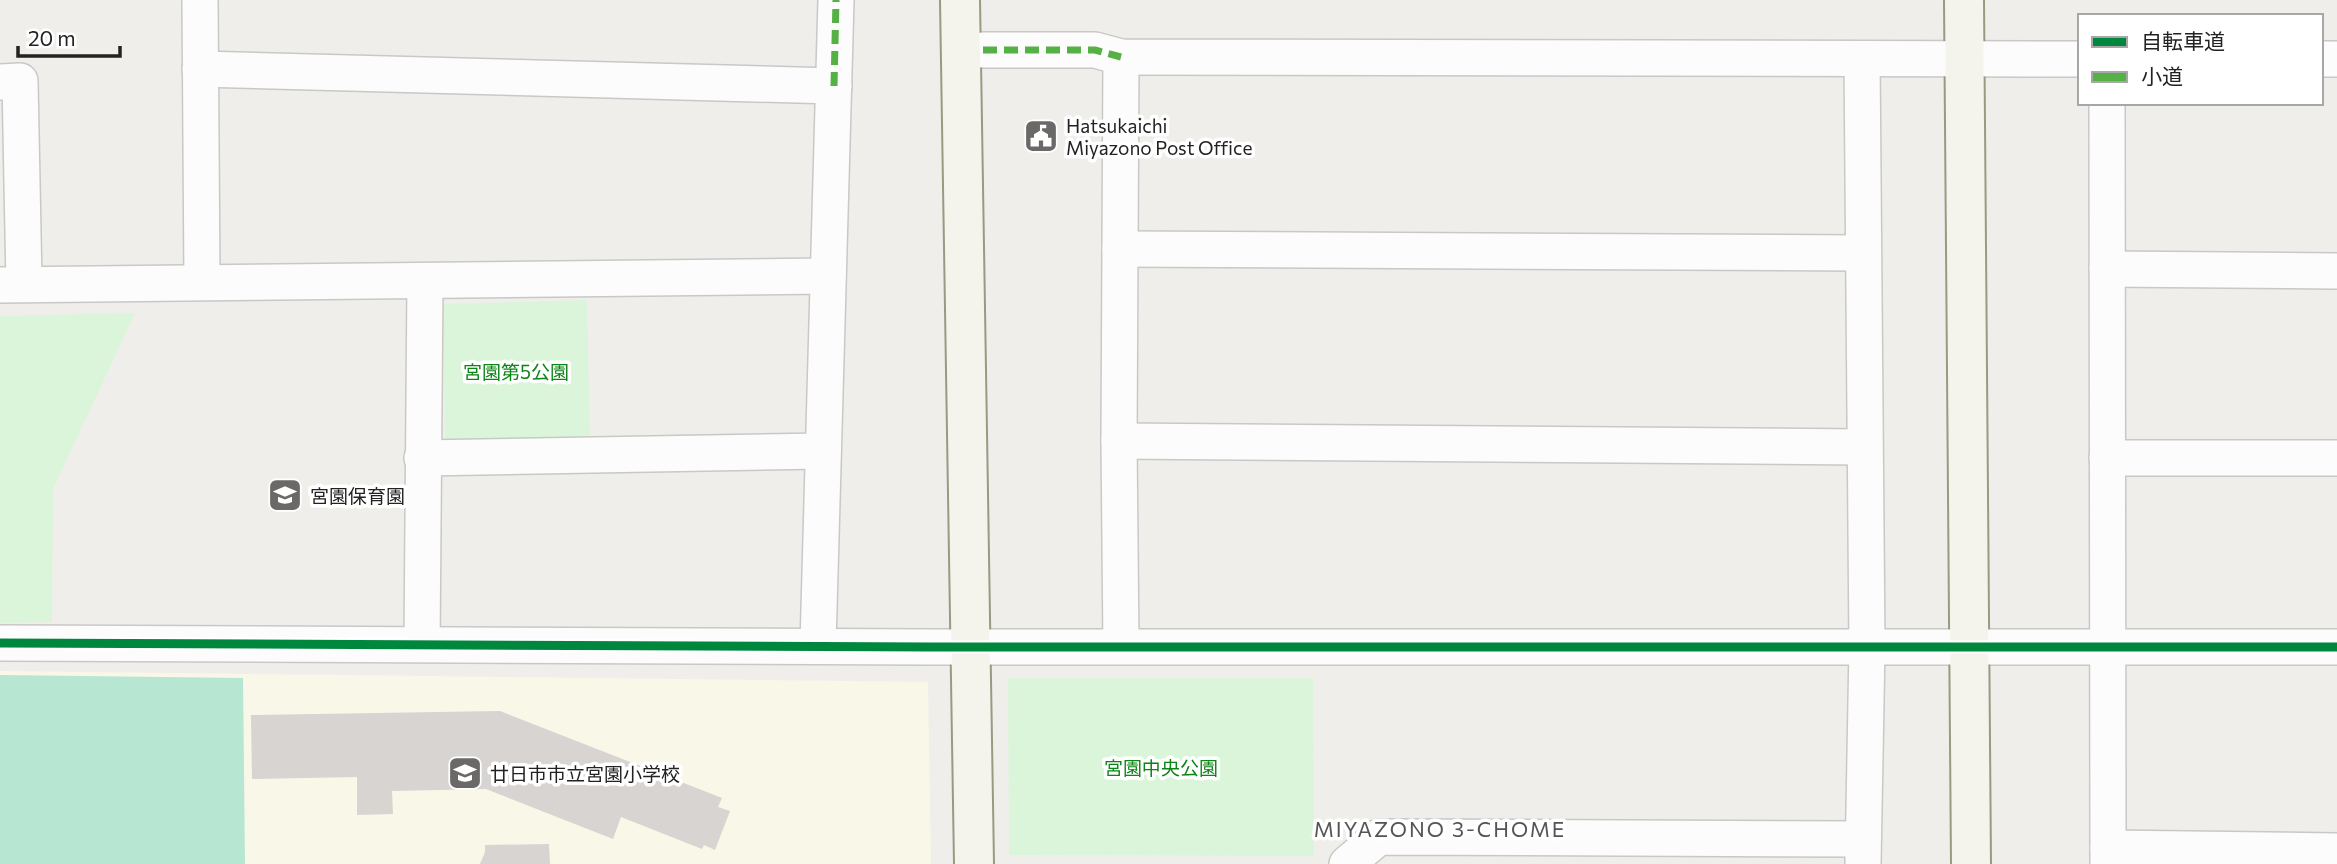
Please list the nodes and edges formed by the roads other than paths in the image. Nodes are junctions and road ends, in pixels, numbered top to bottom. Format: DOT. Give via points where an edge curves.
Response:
graph roads {
  1 [pos="200,0"];
  2 [pos="836,0"];
  3 [pos="960,0"];
  4 [pos="1964,0"];
  5 [pos="983,50"];
  6 [pos="1121,57"];
  7 [pos="1965,59"];
  8 [pos="2078,59"];
  9 [pos="1862,60"];
  10 [pos="200,69"];
  11 [pos="0,82"];
  12 [pos="834,86"];
  13 [pos="2107,105"];
  14 [pos="1120,249"];
  15 [pos="1863,253"];
  16 [pos="2107,269"];
  17 [pos="2337,271"];
  18 [pos="828,276"];
  19 [pos="425,281"];
  20 [pos="202,282"];
  21 [pos="12,284"];
  22 [pos="1119,441"];
  23 [pos="1864,447"];
  24 [pos="823,451"];
  25 [pos="422,458"];
  26 [pos="2107,458"];
  27 [pos="2337,458"];
  28 [pos="0,643"];
  29 [pos="422,644"];
  30 [pos="818,645"];
  31 [pos="970,646"];
  32 [pos="1121,646"];
  33 [pos="1867,647"];
  34 [pos="1970,647"];
  35 [pos="2109,647"];
  36 [pos="2337,647"];
  37 [pos="2337,851"];
  38 [pos="1863,852"];
  39 [pos="2108,856"];
  40 [pos="974,864"];
  41 [pos="1348,864"];
  42 [pos="1971,864"];
  1 -- 10 [label="street"];
  2 -- 12 [label="street"];
  3 -- 31 [label="street"];
  4 -- 7 [label="street"];
  5 -- 6 [label="street" via="1095,50"];
  6 -- 9 [label="street"];
  6 -- 14 [label="street"];
  7 -- 8 [label="street"];
  7 -- 9 [label="street"];
  7 -- 34 [label="street"];
  9 -- 15 [label="street"];
  10 -- 12 [label="street"];
  10 -- 20 [label="street"];
  11 -- 21 [label="street" via="20,81"];
  12 -- 18 [label="street"];
  13 -- 16 [label="street"];
  14 -- 15 [label="street"];
  14 -- 22 [label="street"];
  15 -- 23 [label="street"];
  16 -- 17 [label="street"];
  16 -- 26 [label="street"];
  18 -- 19 [label="street"];
  18 -- 24 [label="street"];
  19 -- 20 [label="street"];
  19 -- 25 [label="street"];
  20 -- 21 [label="street"];
  22 -- 23 [label="street"];
  22 -- 32 [label="street"];
  23 -- 33 [label="street"];
  24 -- 25 [label="street"];
  24 -- 30 [label="street"];
  25 -- 29 [label="street"];
  26 -- 27 [label="street"];
  26 -- 35 [label="street"];
  28 -- 29 [label="street"];
  29 -- 30 [label="street"];
  30 -- 31 [label="street"];
  31 -- 32 [label="street"];
  31 -- 40 [label="street"];
  32 -- 33 [label="street"];
  33 -- 34 [label="street"];
  33 -- 38 [label="street"];
  34 -- 35 [label="street"];
  34 -- 42 [label="street"];
  35 -- 36 [label="street"];
  35 -- 39 [label="street"];
  37 -- 39 [label="street"];
  38 -- 41 [label="street" via="1379,838"];
}
